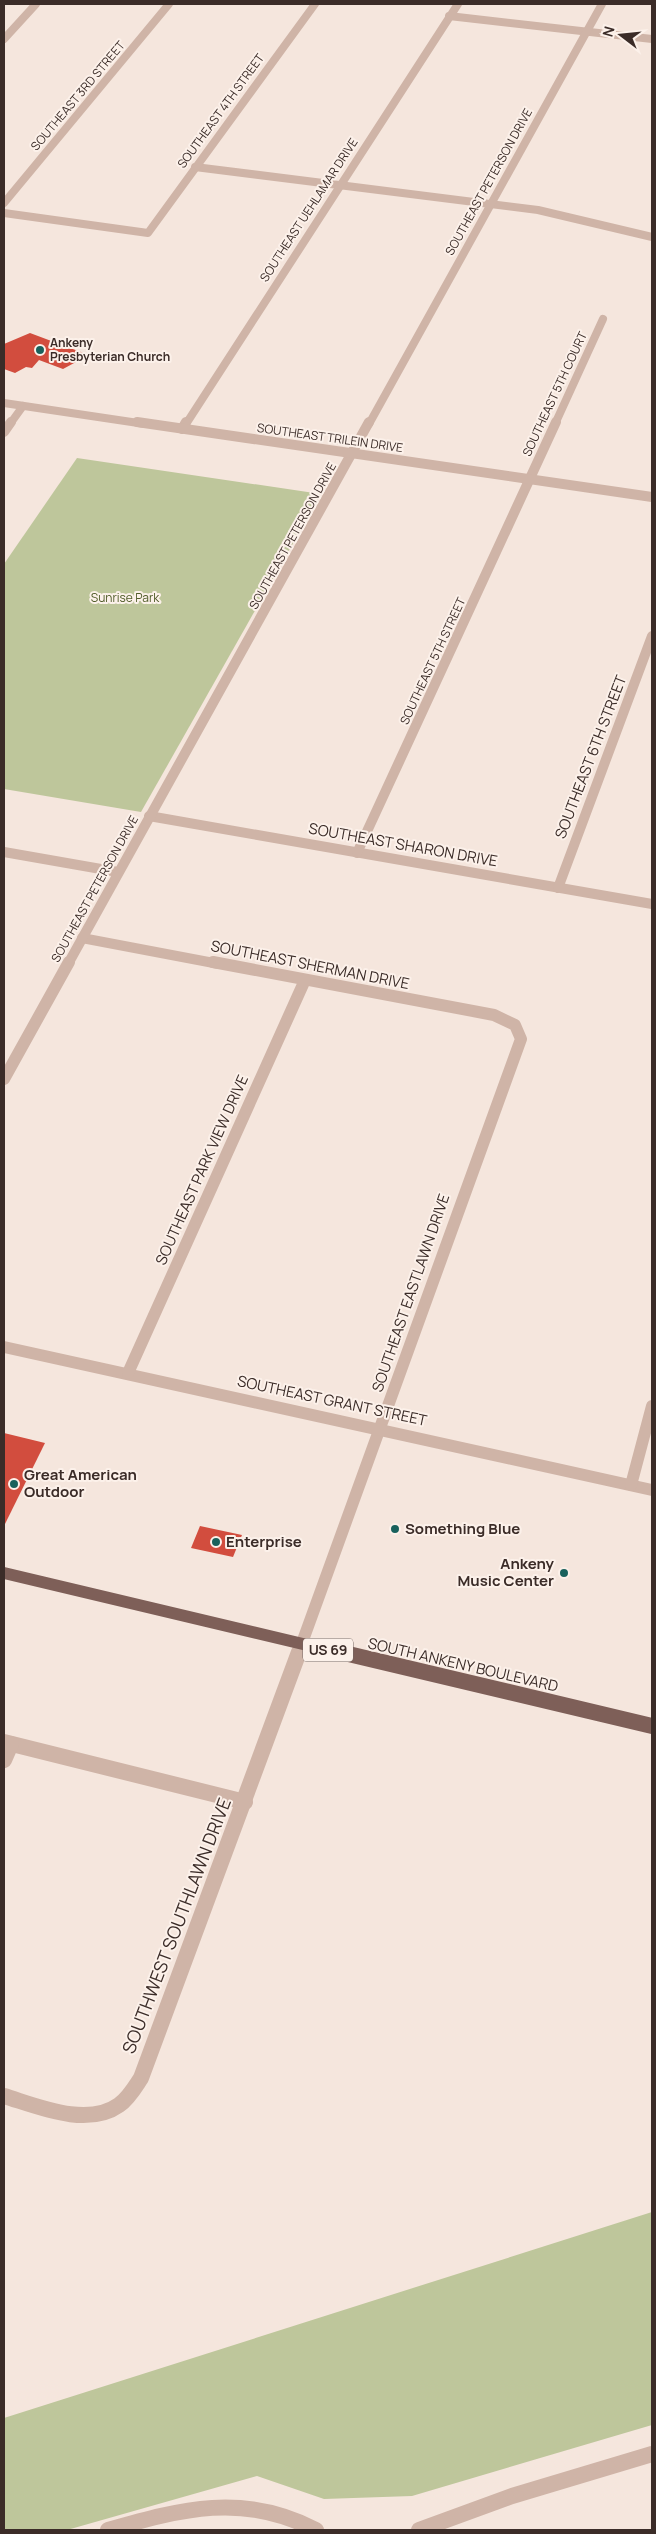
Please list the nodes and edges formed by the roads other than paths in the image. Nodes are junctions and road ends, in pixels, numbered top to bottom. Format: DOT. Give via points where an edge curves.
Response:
graph roads {
  1 [pos="36,4"];
  2 [pos="169,4"];
  3 [pos="316,4"];
  4 [pos="458,4"];
  5 [pos="602,4"];
  6 [pos="449,16"];
  7 [pos="586,32"];
  8 [pos="4,39"];
  9 [pos="652,39"];
  10 [pos="195,167"];
  11 [pos="340,186"];
  12 [pos="4,203"];
  13 [pos="491,204"];
  14 [pos="4,213"];
  15 [pos="652,237"];
  16 [pos="603,319"];
  17 [pos="4,403"];
  18 [pos="23,406"];
  19 [pos="182,429"];
  20 [pos="4,432"];
  21 [pos="353,454"];
  22 [pos="530,480"];
  23 [pos="652,497"];
  24 [pos="652,636"];
  25 [pos="149,816"];
  26 [pos="4,852"];
  27 [pos="357,852"];
  28 [pos="118,872"];
  29 [pos="558,888"];
  30 [pos="652,904"];
  31 [pos="82,938"];
  32 [pos="305,980"];
  33 [pos="520,1038"];
  34 [pos="4,1079"];
  35 [pos="4,1348"];
  36 [pos="128,1373"];
  37 [pos="652,1406"];
  38 [pos="382,1428"];
  39 [pos="631,1485"];
  40 [pos="652,1490"];
  41 [pos="4,1573"];
  42 [pos="302,1644"];
  43 [pos="652,1726"];
  44 [pos="7,1743"];
  45 [pos="4,1760"];
  46 [pos="245,1802"];
  47 [pos="4,2096"];
  48 [pos="652,2454"];
  49 [pos="108,2530"];
  50 [pos="316,2530"];
  51 [pos="419,2530"];
  1 -- 8 [label="street"];
  2 -- 12 [label="street, SOUTHEAST 3RD STREET"];
  3 -- 10 [label="street, SOUTHEAST 4TH STREET"];
  4 -- 6 [label="street, SOUTHEAST UEHLAMAR DRIVE"];
  5 -- 7 [label="street, SOUTHEAST PETERSON DRIVE"];
  6 -- 7 [label="street"];
  6 -- 11 [label="street, SOUTHEAST UEHLAMAR DRIVE"];
  7 -- 9 [label="street"];
  7 -- 13 [label="street, SOUTHEAST PETERSON DRIVE"];
  10 -- 11 [label="street"];
  10 -- 14 [label="street, SOUTHEAST 4TH STREET" via="148,233"];
  11 -- 13 [label="street"];
  11 -- 19 [label="street, SOUTHEAST UEHLAMAR DRIVE"];
  13 -- 15 [label="street" via="564,215"];
  13 -- 21 [label="street, SOUTHEAST PETERSON DRIVE"];
  16 -- 22 [label="street, SOUTHEAST 5TH COURT"];
  17 -- 18 [label="street, SOUTHEAST TRILEIN DRIVE"];
  18 -- 19 [label="street, SOUTHEAST TRILEIN DRIVE"];
  18 -- 20 [label="street"];
  19 -- 21 [label="street, SOUTHEAST TRILEIN DRIVE"];
  21 -- 22 [label="street, SOUTHEAST TRILEIN DRIVE"];
  21 -- 25 [label="street, SOUTHEAST PETERSON DRIVE"];
  22 -- 23 [label="street, SOUTHEAST TRILEIN DRIVE"];
  22 -- 27 [label="street, SOUTHEAST 5TH STREET"];
  24 -- 29 [label="street, SOUTHEAST 6TH STREET"];
  25 -- 27 [label="street, SOUTHEAST SHARON DRIVE"];
  25 -- 28 [label="street, SOUTHEAST PETERSON DRIVE"];
  26 -- 28 [label="street"];
  27 -- 29 [label="street, SOUTHEAST SHARON DRIVE"];
  28 -- 31 [label="street, SOUTHEAST PETERSON DRIVE"];
  29 -- 30 [label="street, SOUTHEAST SHARON DRIVE"];
  31 -- 32 [label="street, SOUTHEAST SHERMAN DRIVE"];
  31 -- 34 [label="street, SOUTHEAST PETERSON DRIVE"];
  32 -- 33 [label="street, SOUTHEAST SHERMAN DRIVE" via="506,1018 515,1024"];
  32 -- 36 [label="street, SOUTHEAST PARK VIEW DRIVE"];
  33 -- 38 [label="street, SOUTHEAST EASTLAWN DRIVE"];
  35 -- 36 [label="street, SOUTHEAST GRANT STREET"];
  36 -- 38 [label="street, SOUTHEAST GRANT STREET"];
  37 -- 39 [label="street"];
  38 -- 39 [label="street, SOUTHEAST GRANT STREET"];
  38 -- 42 [label="street, SOUTHEAST EASTLAWN DRIVE"];
  39 -- 40 [label="street, SOUTHEAST GRANT STREET"];
  41 -- 42 [label="main road, SOUTH ANKENY BOULEVARD / US 69"];
  42 -- 43 [label="main road, SOUTH ANKENY BOULEVARD / US 69"];
  42 -- 46 [label="street, SOUTHWEST SOUTHLAWN DRIVE"];
  44 -- 45 [label="street"];
  44 -- 46 [label="street"];
  46 -- 47 [label="street, SOUTHWEST SOUTHLAWN DRIVE" via="141,2078 129,2096 117,2106 80,2115"];
  48 -- 51 [label="street" via="512,2496"];
  49 -- 50 [label="street" via="178,2511 244,2509 268,2510 289,2516"];
}
